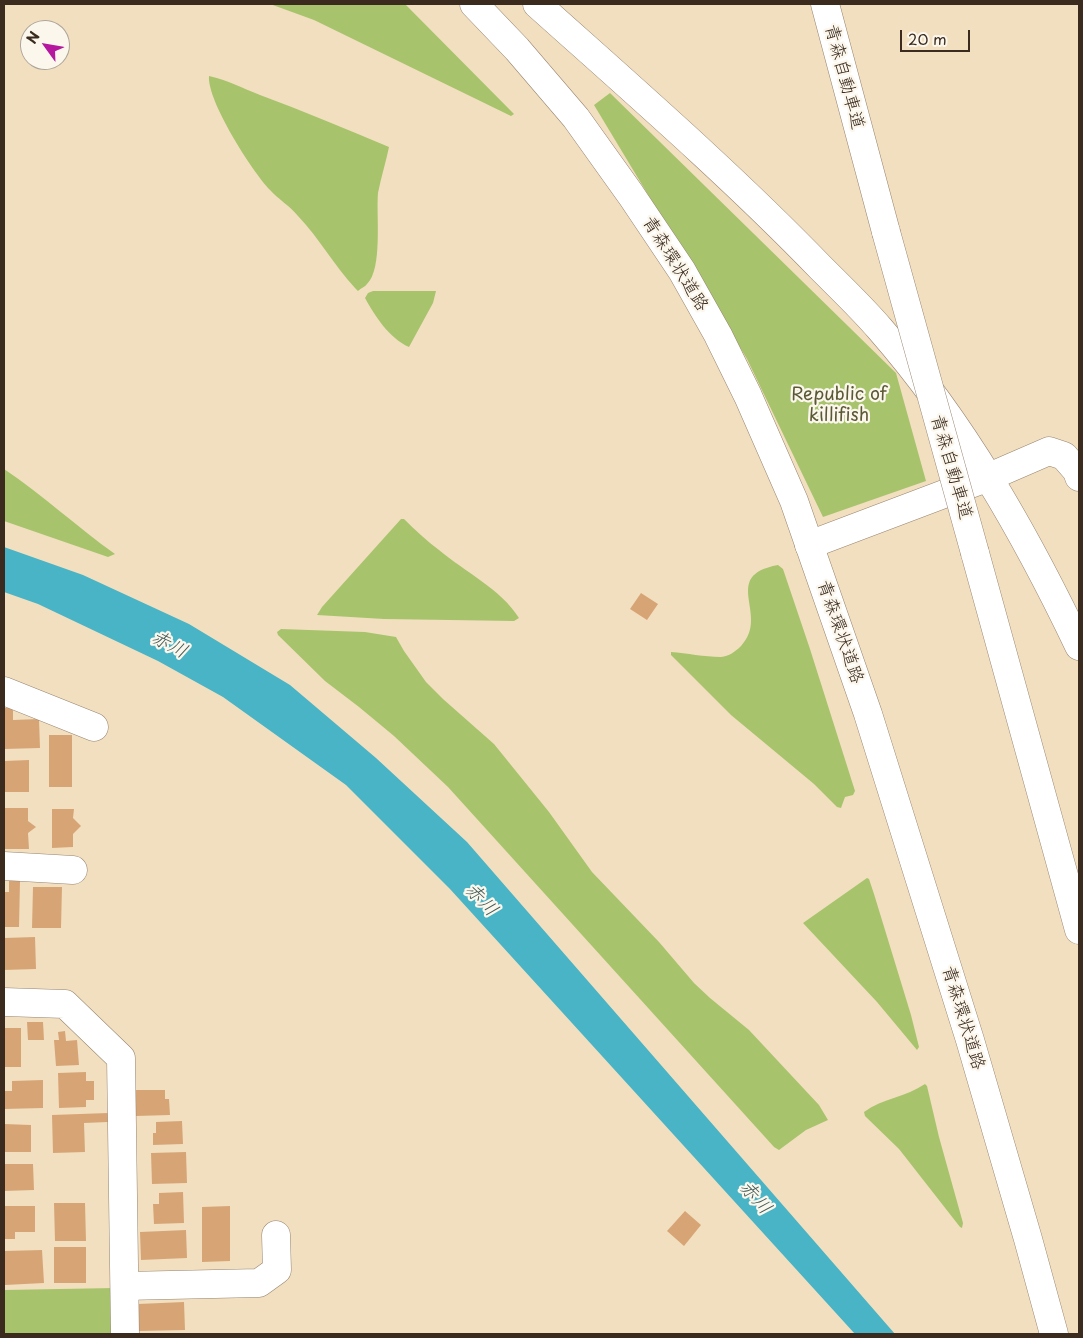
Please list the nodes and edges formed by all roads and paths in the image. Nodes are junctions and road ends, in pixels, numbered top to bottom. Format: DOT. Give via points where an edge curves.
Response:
graph roads {
  1 [pos="474,4"];
  2 [pos="537,4"];
  3 [pos="825,4"];
  4 [pos="989,477"];
  5 [pos="1079,477"];
  6 [pos="809,545"];
  7 [pos="1079,646"];
  8 [pos="4,691"];
  9 [pos="94,727"];
  10 [pos="4,866"];
  11 [pos="73,870"];
  12 [pos="1079,930"];
  13 [pos="4,1002"];
  14 [pos="276,1235"];
  15 [pos="125,1286"];
  16 [pos="125,1334"];
  17 [pos="1054,1334"];
  1 -- 6 [label="main road, 青森環状道路" via="576,118 682,271 748,396 794,501"];
  2 -- 4 [label="main road" via="786,231 880,328 936,399"];
  3 -- 12 [label="main road, 青森自動車道, bridge"];
  4 -- 5 [label="main road" via="1049,452 1064,456"];
  4 -- 6 [label="main road"];
  4 -- 7 [label="main road" via="1048,581"];
  6 -- 17 [label="main road, 青森環状道路" via="868,714 970,1040"];
  8 -- 9 [label="main road"];
  10 -- 11 [label="main road"];
  13 -- 15 [label="main road" via="65,1004 121,1058"];
  14 -- 15 [label="main road" via="277,1270 259,1284"];
  15 -- 16 [label="main road"];
}
